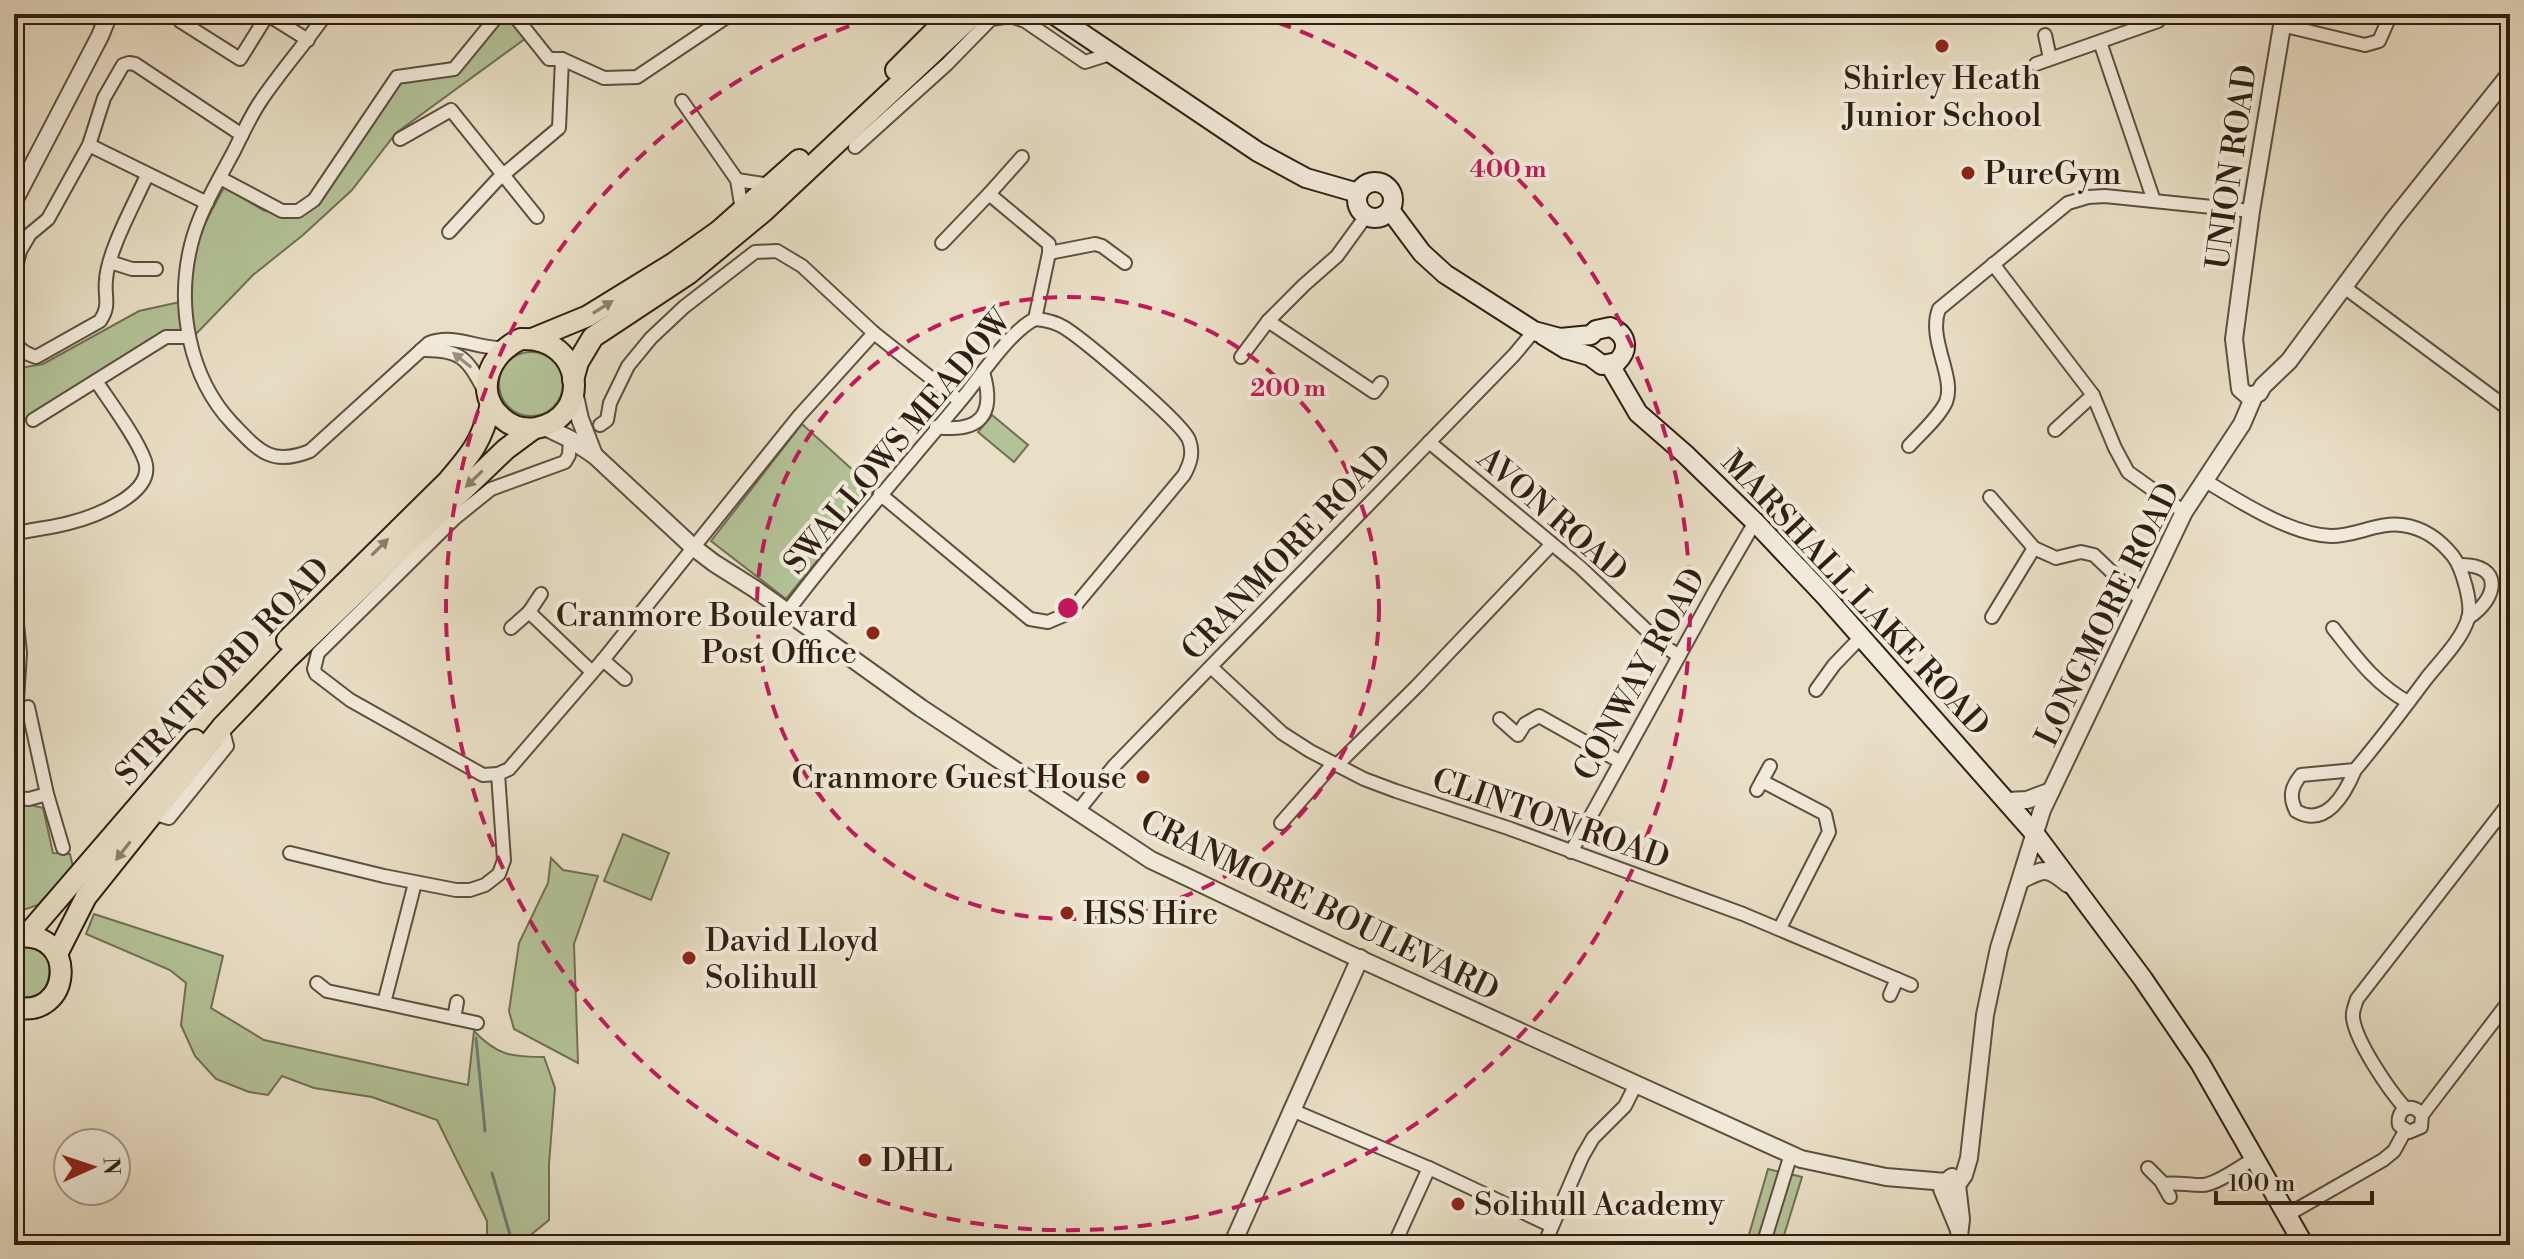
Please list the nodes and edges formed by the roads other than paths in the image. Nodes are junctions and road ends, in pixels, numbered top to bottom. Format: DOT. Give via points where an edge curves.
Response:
graph roads {
  1 [pos="109,14"];
  2 [pos="185,14"];
  3 [pos="268,14"];
  4 [pos="326,14"];
  5 [pos="499,14"];
  6 [pos="513,14"];
  7 [pos="731,14"];
  8 [pos="952,14"];
  9 [pos="974,14"];
  10 [pos="1053,14"];
  11 [pos="2163,14"];
  12 [pos="2391,14"];
  13 [pos="2283,19"];
  14 [pos="2045,35"];
  15 [pos="308,40"];
  16 [pos="2100,42"];
  17 [pos="1110,54"];
  18 [pos="2050,58"];
  19 [pos="562,59"];
  20 [pos="2036,64"];
  21 [pos="2510,74"];
  22 [pos="682,101"];
  23 [pos="242,135"];
  24 [pos="400,139"];
  25 [pos="89,145"];
  26 [pos="855,147"];
  27 [pos="1022,157"];
  28 [pos="147,175"];
  29 [pos="503,175"];
  30 [pos="220,178"];
  31 [pos="737,180"];
  32 [pos="770,185"];
  33 [pos="1358,193"];
  34 [pos="989,194"];
  35 [pos="14,201"];
  36 [pos="2154,201"];
  37 [pos="207,203"];
  38 [pos="742,210"];
  39 [pos="1390,210"];
  40 [pos="2251,211"];
  41 [pos="1366,216"];
  42 [pos="537,217"];
  43 [pos="449,232"];
  44 [pos="942,243"];
  45 [pos="1049,253"];
  46 [pos="110,262"];
  47 [pos="1125,263"];
  48 [pos="1993,264"];
  49 [pos="156,269"];
  50 [pos="688,274"];
  51 [pos="14,275"];
  52 [pos="2344,287"];
  53 [pos="705,289"];
  54 [pos="1035,319"];
  55 [pos="1268,321"];
  56 [pos="874,333"];
  57 [pos="1538,333"];
  58 [pos="1591,335"];
  59 [pos="14,336"];
  60 [pos="189,337"];
  61 [pos="532,339"];
  62 [pos="505,348"];
  63 [pos="421,350"];
  64 [pos="1590,356"];
  65 [pos="1241,357"];
  66 [pos="1616,361"];
  67 [pos="983,372"];
  68 [pos="96,381"];
  69 [pos="1381,383"];
  70 [pos="2252,384"];
  71 [pos="574,386"];
  72 [pos="2093,395"];
  73 [pos="489,400"];
  74 [pos="960,401"];
  75 [pos="2510,410"];
  76 [pos="33,420"];
  77 [pos="600,425"];
  78 [pos="538,427"];
  79 [pos="936,427"];
  80 [pos="2054,432"];
  81 [pos="570,439"];
  82 [pos="1429,442"];
  83 [pos="1905,447"];
  84 [pos="594,455"];
  85 [pos="2204,480"];
  86 [pos="880,494"];
  87 [pos="1990,497"];
  88 [pos="2002,511"];
  89 [pos="2184,512"];
  90 [pos="1990,520"];
  91 [pos="1755,522"];
  92 [pos="14,534"];
  93 [pos="1551,545"];
  94 [pos="693,547"];
  95 [pos="2034,548"];
  96 [pos="2460,565"];
  97 [pos="541,594"];
  98 [pos="1986,598"];
  99 [pos="2141,600"];
  100 [pos="1999,605"];
  101 [pos="529,612"];
  102 [pos="787,612"];
  103 [pos="14,615"];
  104 [pos="1992,617"];
  105 [pos="2468,618"];
  106 [pos="511,628"];
  107 [pos="2333,628"];
  108 [pos="1861,637"];
  109 [pos="1679,656"];
  110 [pos="603,660"];
  111 [pos="1211,667"];
  112 [pos="591,671"];
  113 [pos="625,679"];
  114 [pos="1816,690"];
  115 [pos="2408,702"];
  116 [pos="21,712"];
  117 [pos="1500,719"];
  118 [pos="1619,761"];
  119 [pos="1335,764"];
  120 [pos="1770,766"];
  121 [pos="2355,770"];
  122 [pos="498,774"];
  123 [pos="2051,791"];
  124 [pos="47,794"];
  125 [pos="14,798"];
  126 [pos="2007,801"];
  127 [pos="2510,802"];
  128 [pos="1078,811"];
  129 [pos="1281,823"];
  130 [pos="2035,834"];
  131 [pos="63,848"];
  132 [pos="1571,852"];
  133 [pos="290,853"];
  134 [pos="2021,880"];
  135 [pos="415,883"];
  136 [pos="2084,898"];
  137 [pos="1780,928"];
  138 [pos="20,937"];
  139 [pos="57,954"];
  140 [pos="1360,958"];
  141 [pos="1897,979"];
  142 [pos="317,983"];
  143 [pos="1911,985"];
  144 [pos="1890,995"];
  145 [pos="2510,1000"];
  146 [pos="457,1002"];
  147 [pos="384,1003"];
  148 [pos="19,1012"];
  149 [pos="454,1018"];
  150 [pos="477,1023"];
  151 [pos="1636,1084"];
  152 [pos="2405,1108"];
  153 [pos="1294,1111"];
  154 [pos="2422,1115"];
  155 [pos="2405,1131"];
  156 [pos="1791,1154"];
  157 [pos="2255,1158"];
  158 [pos="1429,1168"];
  159 [pos="2148,1168"];
  160 [pos="2163,1184"];
  161 [pos="1950,1188"];
  162 [pos="2170,1197"];
  163 [pos="2287,1215"];
  164 [pos="1552,1226"];
  165 [pos="1959,1241"];
  166 [pos="1232,1245"];
  167 [pos="1394,1245"];
  168 [pos="1544,1245"];
  169 [pos="1763,1245"];
  170 [pos="2304,1245"];
  1 -- 35 [label="street"];
  2 -- 3 [label="street" via="180,21 240,59"];
  3 -- 15 [label="street"];
  4 -- 15 [label="street"];
  5 -- 30 [label="street" via="454,69 397,77 314,200 298,211 282,211"];
  6 -- 19 [label="street" via="549,59"];
  7 -- 19 [label="street" via="637,77 604,78"];
  8 -- 32 [label="highway"];
  9 -- 50 [label="highway" via="764,211"];
  10 -- 17 [label="main road"];
  11 -- 16 [label="street" via="2158,21"];
  12 -- 13 [label="street" via="2379,41 2365,45"];
  13 -- 40 [label="street, UNION ROAD"];
  14 -- 18 [label="street"];
  15 -- 23 [label="street" via="259,103"];
  16 -- 18 [label="street"];
  16 -- 36 [label="street"];
  17 -- 26 [label="street" via="1085,62 1025,21 1011,16 991,19"];
  17 -- 33 [label="main road" via="1258,152 1306,178"];
  18 -- 20 [label="street"];
  19 -- 29 [label="street" via="559,128"];
  21 -- 52 [label="street, LONGMORE ROAD"];
  22 -- 31 [label="street"];
  23 -- 25 [label="street" via="129,63 108,90"];
  23 -- 30 [label="street"];
  24 -- 29 [label="street" via="451,110"];
  25 -- 28 [label="street"];
  25 -- 51 [label="street" via="48,219 20,251"];
  27 -- 34 [label="street"];
  28 -- 37 [label="street"];
  28 -- 46 [label="street"];
  29 -- 42 [label="street"];
  29 -- 43 [label="street"];
  30 -- 37 [label="street"];
  31 -- 32 [label="street"];
  31 -- 38 [label="street"];
  32 -- 38 [label="highway"];
  33 -- 39 [label="main road" via="1367,183 1383,183 1393,196"];
  33 -- 41 [label="main road" via="1358,208"];
  34 -- 44 [label="street"];
  34 -- 45 [label="street" via="1042,236"];
  36 -- 40 [label="street"];
  36 -- 48 [label="street" via="2076,199"];
  37 -- 60 [label="street" via="191,244 186,278"];
  61 -- 38 [label="highway, one-way" via="588,316 674,263"];
  39 -- 41 [label="main road" via="1379,218"];
  39 -- 57 [label="main road" via="1445,274"];
  40 -- 70 [label="street, UNION ROAD" via="2234,354"];
  41 -- 55 [label="street" via="1337,256"];
  45 -- 47 [label="street" via="1095,244"];
  45 -- 54 [label="street, SWALLOWS MEADOW"];
  46 -- 49 [label="street"];
  46 -- 59 [label="street" via="107,311 100,321 36,357 24,353"];
  48 -- 72 [label="street"];
  48 -- 83 [label="street" via="1939,309 1935,329 1948,392 1945,404"];
  50 -- 53 [label="street"];
  50 -- 71 [label="highway" via="593,337 578,362"];
  52 -- 70 [label="street, LONGMORE ROAD" via="2289,361"];
  52 -- 75 [label="street"];
  53 -- 56 [label="street" via="755,252 777,251 802,266"];
  53 -- 77 [label="street" via="628,366 603,401 607,420"];
  54 -- 67 [label="street, SWALLOWS MEADOW" via="1024,324"];
  54 -- 86 [label="street" via="1065,328 1125,378 1184,430 1192,452 1184,475 1069,613 1048,622 1030,619"];
  55 -- 65 [label="street"];
  55 -- 69 [label="street" via="1374,392"];
  56 -- 74 [label="street"];
  56 -- 94 [label="street"];
  57 -- 58 [label="main road, MARSHALL LAKE ROAD" via="1560,338"];
  57 -- 64 [label="main road"];
  57 -- 82 [label="street, CRANMORE ROAD"];
  58 -- 64 [label="main road"];
  58 -- 66 [label="main road, MARSHALL LAKE ROAD" via="1603,327 1622,334 1626,345"];
  60 -- 63 [label="street" via="209,394 223,413 259,449 282,458 310,451"];
  60 -- 68 [label="street" via="166,337"];
  61 -- 62 [label="highway"];
  61 -- 71 [label="highway" via="564,355"];
  62 -- 63 [label="street" via="440,339"];
  62 -- 73 [label="highway" via="486,382"];
  73 -- 63 [label="street, one-way" via="465,359 444,350"];
  64 -- 66 [label="main road" via="1595,362"];
  66 -- 91 [label="main road, MARSHALL LAKE ROAD" via="1658,431"];
  67 -- 74 [label="street, SWALLOWS MEADOW"];
  67 -- 79 [label="street" via="989,391 977,423"];
  68 -- 76 [label="street"];
  68 -- 92 [label="street" via="146,463 143,481 134,494 108,509"];
  70 -- 85 [label="street, LONGMORE ROAD" via="2242,424"];
  71 -- 78 [label="highway" via="562,414"];
  71 -- 84 [label="street, CRANMORE BOULEVARD"];
  72 -- 80 [label="street"];
  72 -- 89 [label="street" via="2128,472"];
  73 -- 78 [label="highway" via="506,422"];
  138 -- 73 [label="highway, STRATFORD ROAD, one-way" via="277,650 470,456 483,433"];
  74 -- 79 [label="street, SWALLOWS MEADOW"];
  78 -- 81 [label="street, CRANMORE BOULEVARD"];
  78 -- 139 [label="highway, STRATFORD ROAD, one-way" via="506,449 222,727 86,897"];
  79 -- 86 [label="street, SWALLOWS MEADOW"];
  81 -- 84 [label="street, CRANMORE BOULEVARD"];
  81 -- 122 [label="street, STRATFORD ROAD" via="565,462 491,489 455,518 318,653 314,669 363,707 483,775"];
  82 -- 93 [label="street, AVON ROAD"];
  82 -- 111 [label="street, CRANMORE ROAD"];
  84 -- 94 [label="street, CRANMORE BOULEVARD"];
  85 -- 89 [label="street, LONGMORE ROAD"];
  85 -- 96 [label="street" via="2250,508 2307,532 2346,535 2385,525 2428,533"];
  86 -- 102 [label="street, SWALLOWS MEADOW"];
  87 -- 88 [label="street"];
  88 -- 90 [label="street"];
  88 -- 95 [label="street"];
  89 -- 99 [label="street, LONGMORE ROAD"];
  91 -- 108 [label="main road, MARSHALL LAKE ROAD"];
  91 -- 109 [label="street, CONWAY ROAD"];
  93 -- 109 [label="street, AVON ROAD"];
  93 -- 119 [label="street"];
  94 -- 102 [label="street, CRANMORE BOULEVARD"];
  94 -- 110 [label="street"];
  95 -- 99 [label="street" via="2056,558 2081,552 2094,555"];
  95 -- 100 [label="street"];
  96 -- 105 [label="street"];
  96 -- 105 [label="street" via="2476,565 2492,585 2491,597"];
  97 -- 101 [label="street"];
  98 -- 100 [label="street"];
  99 -- 123 [label="street, LONGMORE ROAD"];
  100 -- 104 [label="street"];
  101 -- 106 [label="street"];
  101 -- 112 [label="street"];
  102 -- 128 [label="street, CRANMORE BOULEVARD"];
  103 -- 116 [label="street"];
  105 -- 115 [label="street"];
  107 -- 115 [label="street" via="2384,688"];
  108 -- 114 [label="street"];
  108 -- 126 [label="main road, MARSHALL LAKE ROAD"];
  109 -- 118 [label="street, CONWAY ROAD"];
  110 -- 112 [label="street"];
  110 -- 113 [label="street"];
  111 -- 119 [label="street, CLINTON ROAD" via="1282,733"];
  111 -- 128 [label="street, CRANMORE ROAD" via="1114,766"];
  112 -- 122 [label="street" via="509,769"];
  115 -- 121 [label="street"];
  116 -- 124 [label="street"];
  117 -- 118 [label="street" via="1518,735 1539,716"];
  118 -- 132 [label="street, CONWAY ROAD"];
  119 -- 129 [label="street"];
  119 -- 132 [label="street, CLINTON ROAD"];
  120 -- 137 [label="street" via="1760,785 1825,814 1829,823"];
  121 -- 121 [label="street" via="2348,788 2325,813 2308,817 2296,811 2292,788 2301,775"];
  122 -- 135 [label="street" via="505,843 499,874 470,890"];
  123 -- 126 [label="street"];
  123 -- 130 [label="street, LONGMORE ROAD"];
  124 -- 125 [label="street"];
  124 -- 131 [label="street"];
  126 -- 130 [label="main road, MARSHALL LAKE ROAD"];
  127 -- 152 [label="street" via="2357,999 2355,1029"];
  128 -- 140 [label="street, CRANMORE BOULEVARD" via="1177,874"];
  130 -- 134 [label="street, LONGMORE ROAD"];
  130 -- 136 [label="main road, MARSHALL LAKE ROAD"];
  132 -- 137 [label="street, CLINTON ROAD"];
  133 -- 135 [label="street"];
  134 -- 136 [label="street" via="2051,871"];
  134 -- 161 [label="street, LONGMORE ROAD" via="1985,1015 1969,1158 1964,1175"];
  135 -- 147 [label="street"];
  136 -- 157 [label="main road, MARSHALL LAKE ROAD" via="2200,1063"];
  137 -- 141 [label="street, CLINTON ROAD"];
  138 -- 139 [label="highway" via="44,941"];
  139 -- 148 [label="highway" via="62,978 58,989 44,1004"];
  140 -- 151 [label="street, CRANMORE BOULEVARD"];
  140 -- 153 [label="street"];
  141 -- 143 [label="street, CLINTON ROAD"];
  141 -- 144 [label="street"];
  142 -- 147 [label="street" via="327,991"];
  145 -- 154 [label="street"];
  146 -- 149 [label="street"];
  147 -- 149 [label="street"];
  149 -- 150 [label="street"];
  151 -- 156 [label="street, CRANMORE BOULEVARD"];
  151 -- 164 [label="street" via="1625,1106 1593,1138"];
  152 -- 154 [label="street"];
  152 -- 155 [label="street" via="2398,1120"];
  153 -- 158 [label="street"];
  153 -- 166 [label="street"];
  154 -- 155 [label="street" via="2421,1127"];
  155 -- 163 [label="street" via="2383,1160"];
  156 -- 161 [label="street, CRANMORE BOULEVARD"];
  156 -- 169 [label="street"];
  157 -- 160 [label="street" via="2212,1183"];
  157 -- 163 [label="main road, MARSHALL LAKE ROAD"];
  158 -- 164 [label="street"];
  158 -- 167 [label="street"];
  159 -- 160 [label="street"];
  160 -- 162 [label="street"];
  161 -- 165 [label="street" via="1961,1205"];
  163 -- 170 [label="main road, MARSHALL LAKE ROAD"];
  164 -- 168 [label="street"];
}
